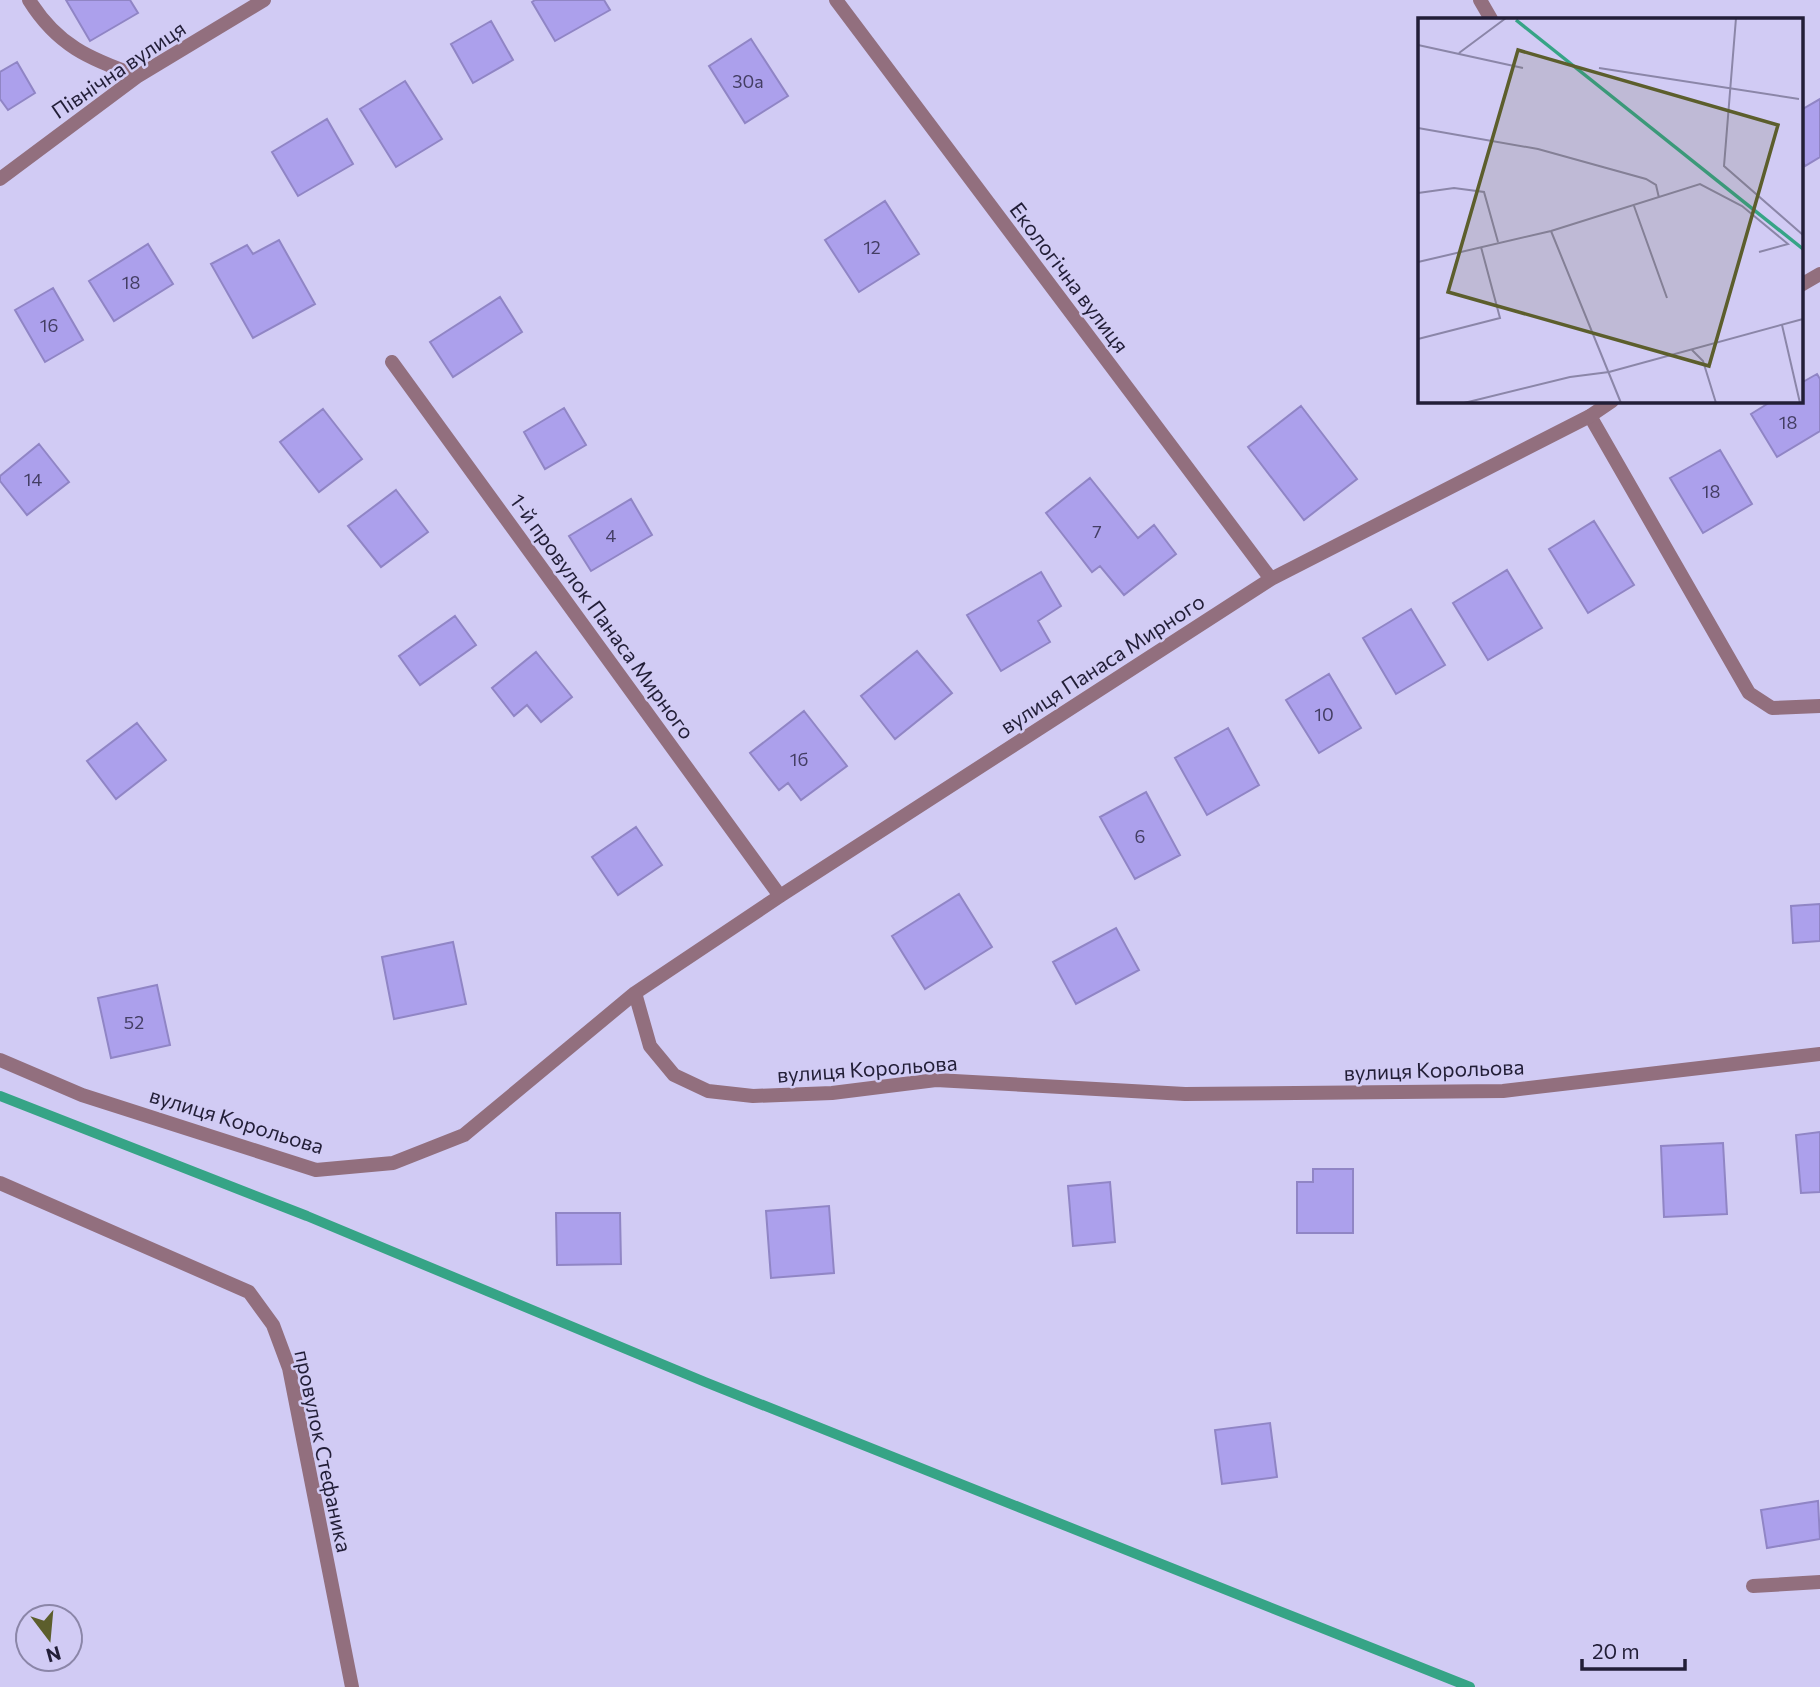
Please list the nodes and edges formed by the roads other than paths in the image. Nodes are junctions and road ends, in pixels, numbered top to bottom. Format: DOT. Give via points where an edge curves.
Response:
graph roads {
  1 [pos="29,0"];
  2 [pos="264,0"];
  3 [pos="836,0"];
  4 [pos="1480,0"];
  5 [pos="1490,18"];
  6 [pos="138,76"];
  7 [pos="0,179"];
  8 [pos="1820,274"];
  9 [pos="1802,284"];
  10 [pos="392,362"];
  11 [pos="1611,402"];
  12 [pos="1590,416"];
  13 [pos="1271,579"];
  14 [pos="1820,706"];
  15 [pos="780,896"];
  16 [pos="635,993"];
  17 [pos="1820,1054"];
  18 [pos="0,1060"];
  19 [pos="0,1183"];
  20 [pos="1820,1582"];
  21 [pos="1753,1586"];
  22 [pos="352,1687"];
  1 -- 6 [label="street" via="42,22 67,45 92,60"];
  2 -- 6 [label="street, Північна вулиця"];
  3 -- 13 [label="street, Екологічна вулиця"];
  4 -- 5 [label="street"];
  6 -- 7 [label="street, Північна вулиця"];
  8 -- 9 [label="street"];
  10 -- 15 [label="street, 1-й провулок Панаса Мирного"];
  11 -- 12 [label="street, вулиця Панаса Мирного"];
  12 -- 13 [label="street, вулиця Панаса Мирного"];
  12 -- 14 [label="street" via="1749,693 1772,708"];
  13 -- 15 [label="street, вулиця Панаса Мирного"];
  15 -- 16 [label="street, вулиця Панаса Мирного"];
  16 -- 17 [label="street, вулиця Корольова" via="650,1046 674,1075 708,1091 753,1096 832,1093 936,1080 1185,1094 1503,1091"];
  16 -- 18 [label="street, вулиця Корольова" via="464,1135 393,1163 316,1170 82,1095"];
  19 -- 22 [label="street, провулок Стефаника" via="249,1292 273,1325 289,1368"];
  20 -- 21 [label="street"];
}
